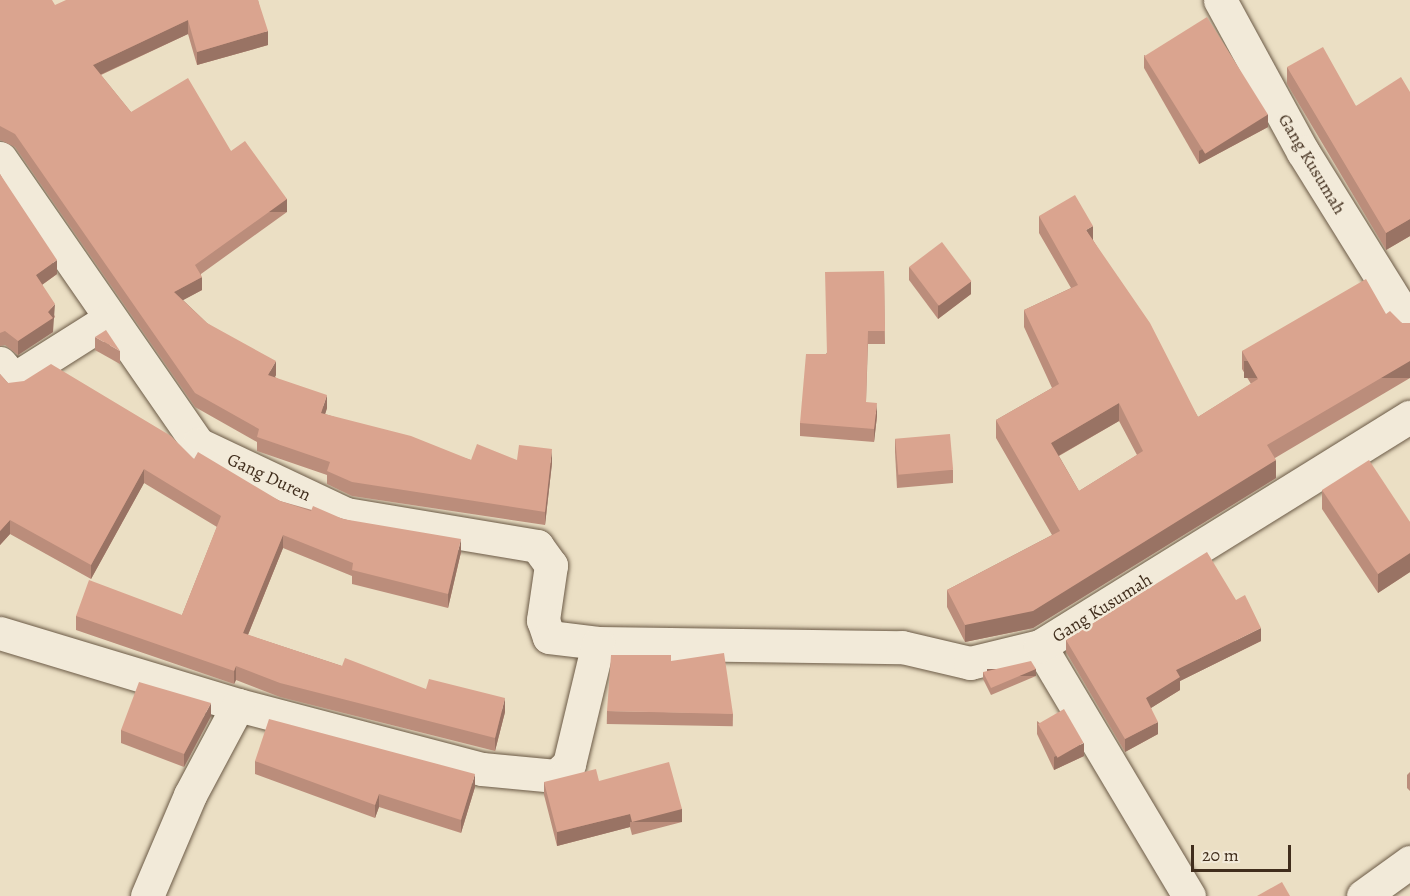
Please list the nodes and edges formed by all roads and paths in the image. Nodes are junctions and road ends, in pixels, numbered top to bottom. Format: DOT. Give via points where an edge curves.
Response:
graph roads {
  1 [pos="1220,0"];
  2 [pos="0,158"];
  3 [pos="109,319"];
  4 [pos="1410,324"];
  5 [pos="5,377"];
  6 [pos="1410,417"];
  7 [pos="0,633"];
  8 [pos="598,643"];
  9 [pos="1041,646"];
  10 [pos="238,705"];
  11 [pos="1410,862"];
  12 [pos="147,896"];
  13 [pos="1189,896"];
  14 [pos="1363,896"];
  1 -- 4 [label="street, Gang Kusumah" via="1303,152"];
  2 -- 3 [label="street, Gang Duren"];
  3 -- 5 [label="street"];
  3 -- 8 [label="street, Gang Duren" via="198,444 346,514 537,546 552,565 543,629 549,637"];
  6 -- 9 [label="street, Gang Kusumah"];
  7 -- 10 [label="street"];
  8 -- 9 [label="street, Gang Duren" via="902,647 970,663"];
  8 -- 10 [label="street" via="569,764 556,776 482,769"];
  9 -- 13 [label="street, Gang Kusumah"];
  10 -- 12 [label="street" via="190,795"];
  11 -- 14 [label="street"];
}
